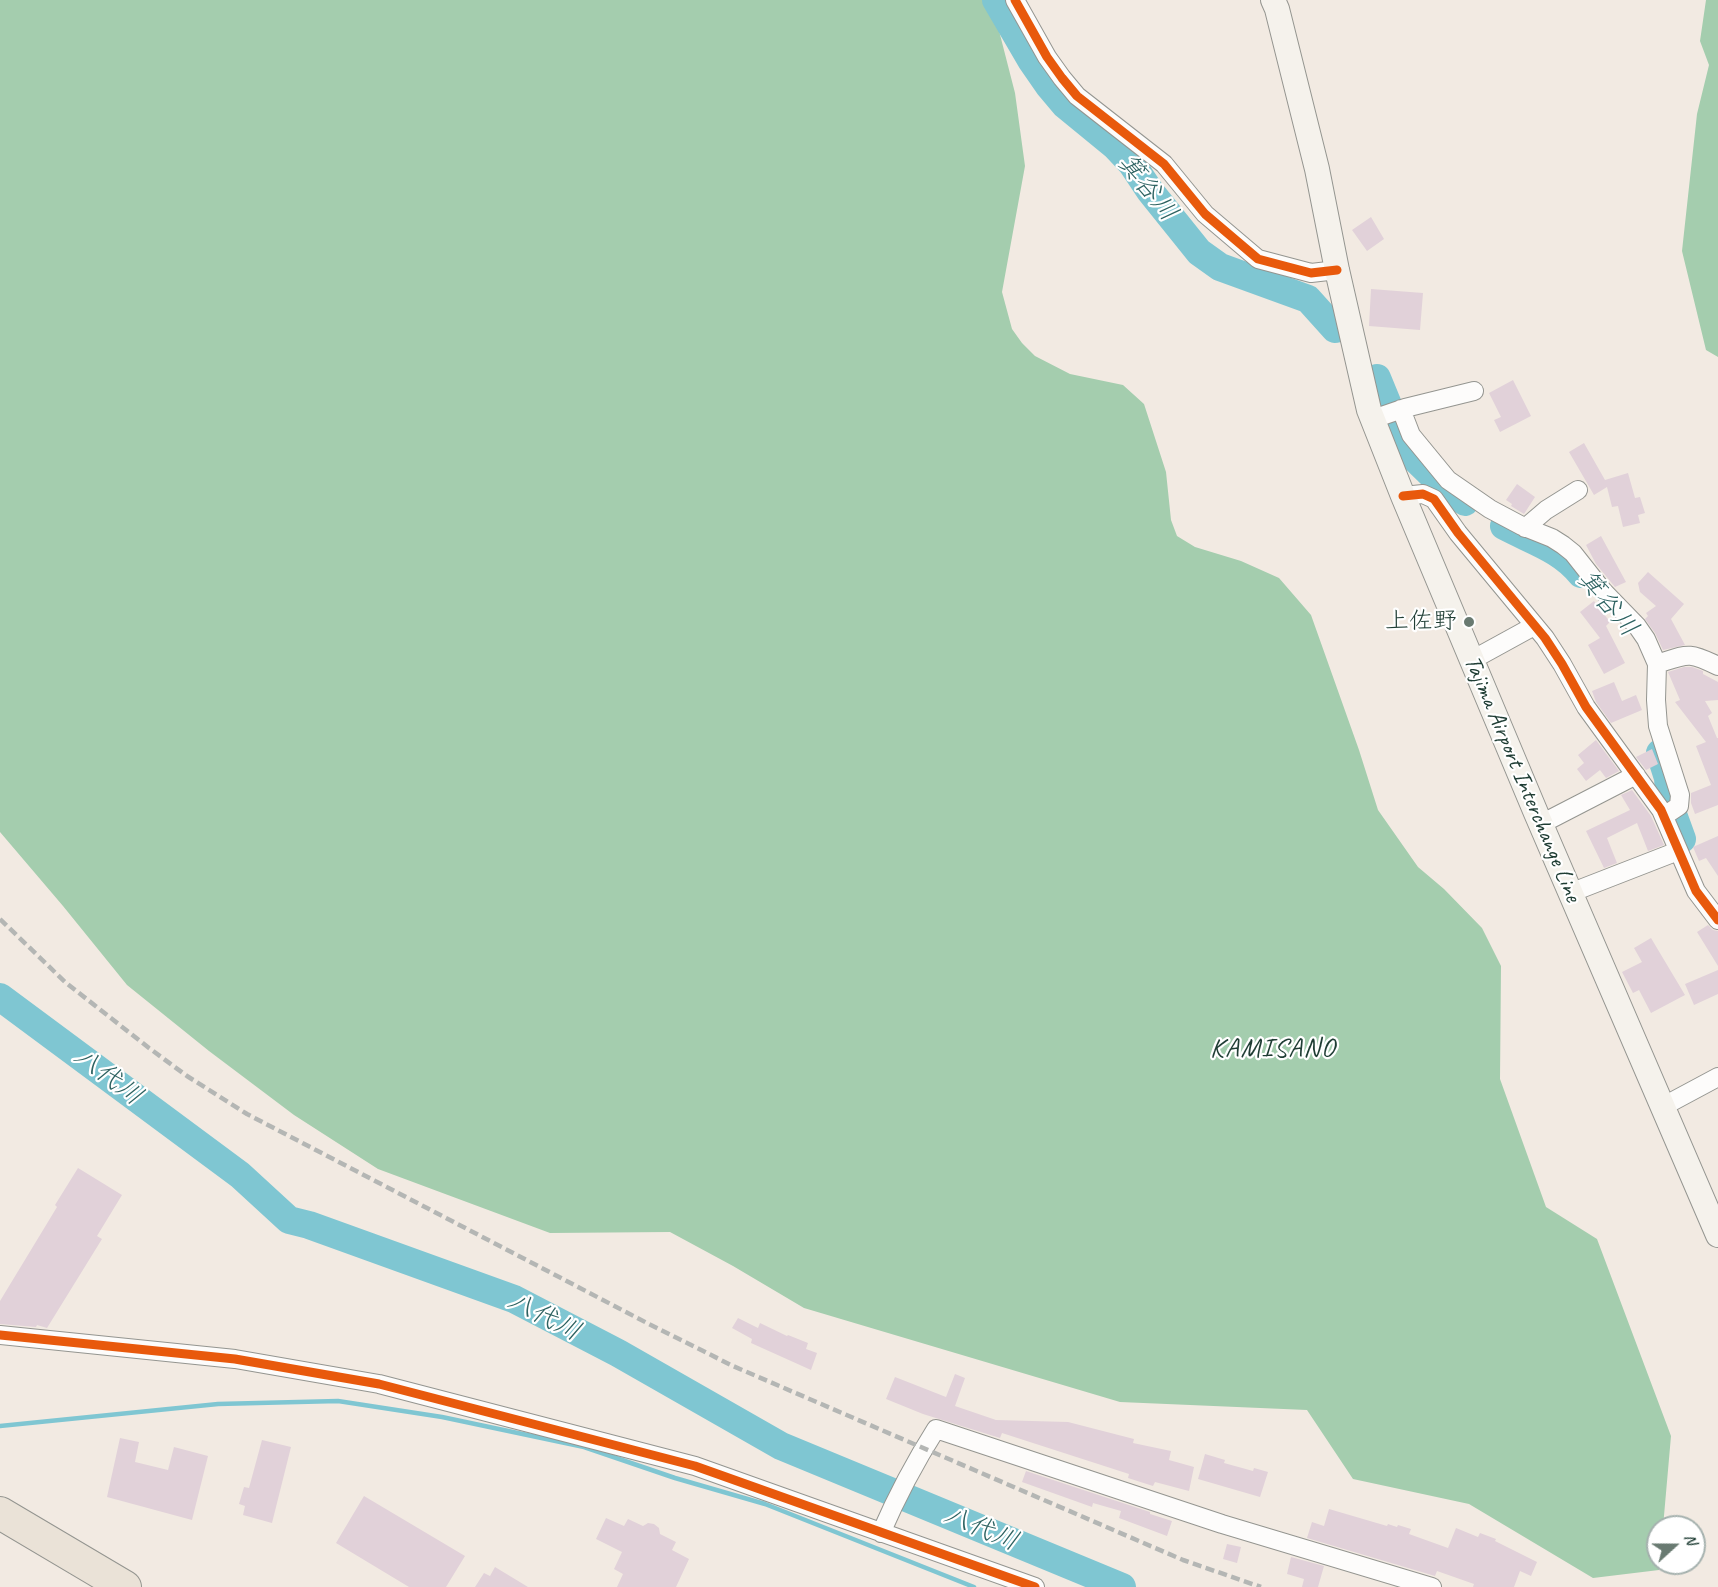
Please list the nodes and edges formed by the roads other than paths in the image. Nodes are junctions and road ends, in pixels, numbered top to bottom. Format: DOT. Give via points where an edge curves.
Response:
graph roads {
  1 [pos="1014,0"];
  2 [pos="1273,0"];
  3 [pos="1336,270"];
  4 [pos="1474,391"];
  5 [pos="1401,410"];
  6 [pos="1373,419"];
  7 [pos="1448,480"];
  8 [pos="1578,490"];
  9 [pos="1403,496"];
  10 [pos="1429,497"];
  11 [pos="1525,528"];
  12 [pos="1534,626"];
  13 [pos="1472,660"];
  14 [pos="1657,664"];
  15 [pos="1718,666"];
  16 [pos="1636,775"];
  17 [pos="1664,816"];
  18 [pos="1541,824"];
  19 [pos="1678,851"];
  20 [pos="1570,893"];
  21 [pos="1718,920"];
  22 [pos="1718,1077"];
  23 [pos="1662,1107"];
  24 [pos="1718,1235"];
  25 [pos="0,1335"];
  26 [pos="0,1513"];
  27 [pos="881,1533"];
  28 [pos="125,1587"];
  29 [pos="1035,1587"];
  30 [pos="1432,1587"];
  1 -- 3 [label="street" via="1047,57 1077,96 1164,164 1205,214 1258,259 1311,273"];
  2 -- 3 [label="main road, Tajima Airport Interchange Line" via="1317,169"];
  3 -- 6 [label="main road, Tajima Airport Interchange Line"];
  4 -- 5 [label="street"];
  5 -- 6 [label="street"];
  5 -- 7 [label="street" via="1411,435"];
  6 -- 9 [label="main road, Tajima Airport Interchange Line"];
  7 -- 10 [label="street"];
  7 -- 11 [label="street"];
  8 -- 11 [label="street"];
  9 -- 10 [label="street"];
  9 -- 13 [label="main road, Tajima Airport Interchange Line"];
  10 -- 12 [label="street"];
  11 -- 14 [label="street" via="1552,538 1573,553 1637,626"];
  12 -- 13 [label="street"];
  12 -- 16 [label="street"];
  13 -- 18 [label="main road, Tajima Airport Interchange Line"];
  14 -- 15 [label="street" via="1693,655"];
  14 -- 17 [label="street" via="1658,726 1680,795 1679,806"];
  16 -- 17 [label="street"];
  16 -- 18 [label="street"];
  17 -- 19 [label="street"];
  18 -- 20 [label="main road, Tajima Airport Interchange Line"];
  19 -- 20 [label="street"];
  19 -- 21 [label="street" via="1695,891"];
  20 -- 23 [label="main road, Tajima Airport Interchange Line"];
  22 -- 23 [label="street"];
  23 -- 24 [label="main road, Tajima Airport Interchange Line"];
  25 -- 27 [label="street" via="235,1359 379,1384 695,1466"];
  26 -- 28 [label="highway"];
  27 -- 29 [label="street"];
  27 -- 30 [label="street" via="936,1429 1222,1524"];
}
